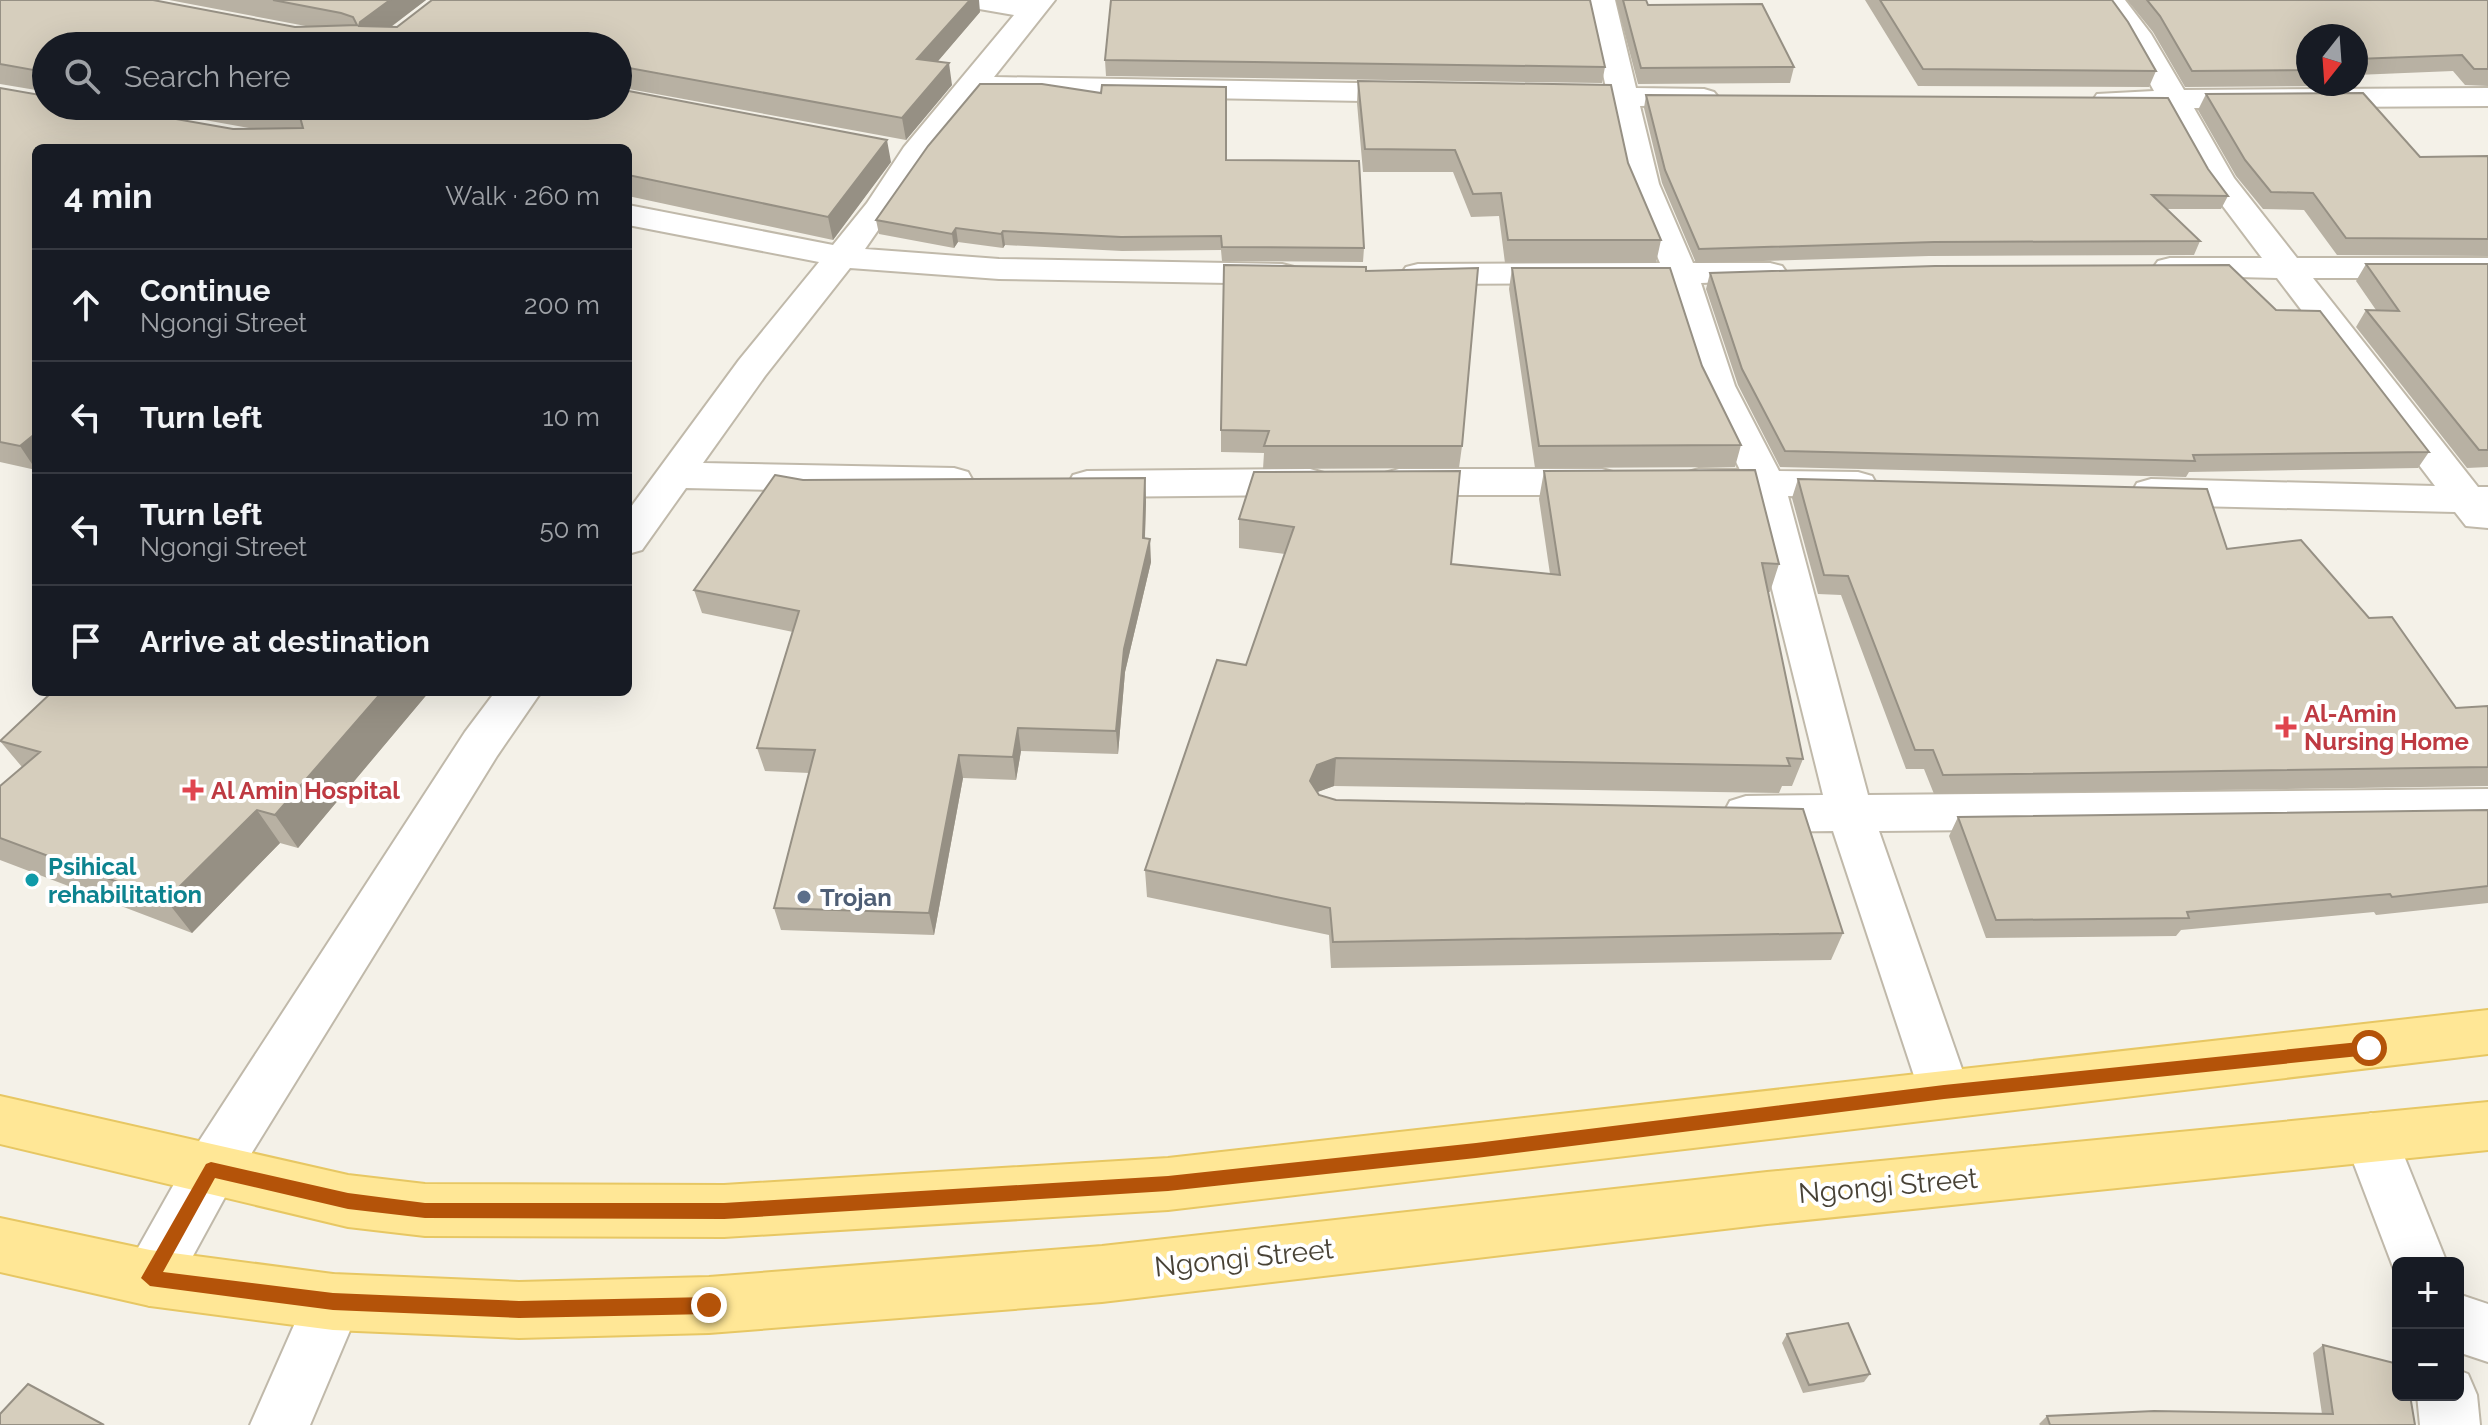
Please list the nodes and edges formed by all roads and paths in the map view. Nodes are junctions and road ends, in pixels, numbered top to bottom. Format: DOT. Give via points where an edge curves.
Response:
graph roads {
  1 [pos="972,0"];
  2 [pos="1601,0"];
  3 [pos="2111,0"];
  4 [pos="1037,5"];
  5 [pos="974,85"];
  6 [pos="1444,94"];
  7 [pos="1520,95"];
  8 [pos="1625,97"];
  9 [pos="2488,97"];
  10 [pos="1734,98"];
  11 [pos="2081,100"];
  12 [pos="2176,100"];
  13 [pos="632,216"];
  14 [pos="842,257"];
  15 [pos="2133,268"];
  16 [pos="2289,268"];
  17 [pos="2488,268"];
  18 [pos="1806,272"];
  19 [pos="1314,274"];
  20 [pos="1390,274"];
  21 [pos="1682,276"];
  22 [pos="674,475"];
  23 [pos="984,482"];
  24 [pos="1765,482"];
  25 [pos="1046,483"];
  26 [pos="1892,485"];
  27 [pos="2116,491"];
  28 [pos="2481,509"];
  29 [pos="632,534"];
  30 [pos="516,696"];
  31 [pos="2488,807"];
  32 [pos="1710,813"];
  33 [pos="1851,816"];
  34 [pos="2488,1032"];
  35 [pos="1944,1092"];
  36 [pos="0,1120"];
  37 [pos="2488,1126"];
  38 [pos="2371,1138"];
  39 [pos="211,1170"];
  40 [pos="0,1245"];
  41 [pos="2417,1257"];
  42 [pos="150,1278"];
  43 [pos="333,1302"];
  44 [pos="2464,1325"];
  45 [pos="2488,1333"];
  46 [pos="2448,1401"];
  47 [pos="280,1425"];
  48 [pos="2450,1425"];
  1 -- 4 [label="street"];
  2 -- 8 [label="street"];
  3 -- 12 [label="street"];
  4 -- 5 [label="street"];
  5 -- 6 [label="street"];
  5 -- 14 [label="street" via="900,152"];
  7 -- 8 [label="street"];
  8 -- 10 [label="street"];
  8 -- 21 [label="street" via="1643,184"];
  9 -- 12 [label="street"];
  11 -- 12 [label="street"];
  12 -- 16 [label="street" via="2220,181"];
  13 -- 14 [label="street"];
  14 -- 19 [label="street" via="999,269"];
  14 -- 22 [label="street"];
  15 -- 16 [label="street"];
  16 -- 17 [label="street"];
  16 -- 28 [label="street"];
  18 -- 21 [label="street"];
  20 -- 21 [label="street"];
  21 -- 24 [label="street" via="1717,386"];
  22 -- 23 [label="street"];
  22 -- 29 [label="street"];
  24 -- 25 [label="street"];
  24 -- 26 [label="street"];
  24 -- 33 [label="street"];
  27 -- 28 [label="street"];
  30 -- 39 [label="street"];
  31 -- 33 [label="street"];
  32 -- 33 [label="street"];
  33 -- 35 [label="street"];
  34 -- 35 [label="main road"];
  35 -- 39 [label="main road" via="1168,1184 724,1211 425,1210 348,1201"];
  36 -- 39 [label="main road"];
  37 -- 38 [label="main road, Ngongi Street"];
  38 -- 41 [label="street"];
  38 -- 43 [label="main road, Ngongi Street" via="1767,1198 1071,1276 709,1305 519,1310"];
  39 -- 42 [label="street"];
  40 -- 42 [label="main road, Ngongi Street"];
  42 -- 43 [label="main road, Ngongi Street"];
  43 -- 47 [label="street"];
  44 -- 45 [label="street"];
  46 -- 48 [label="street"];
}
